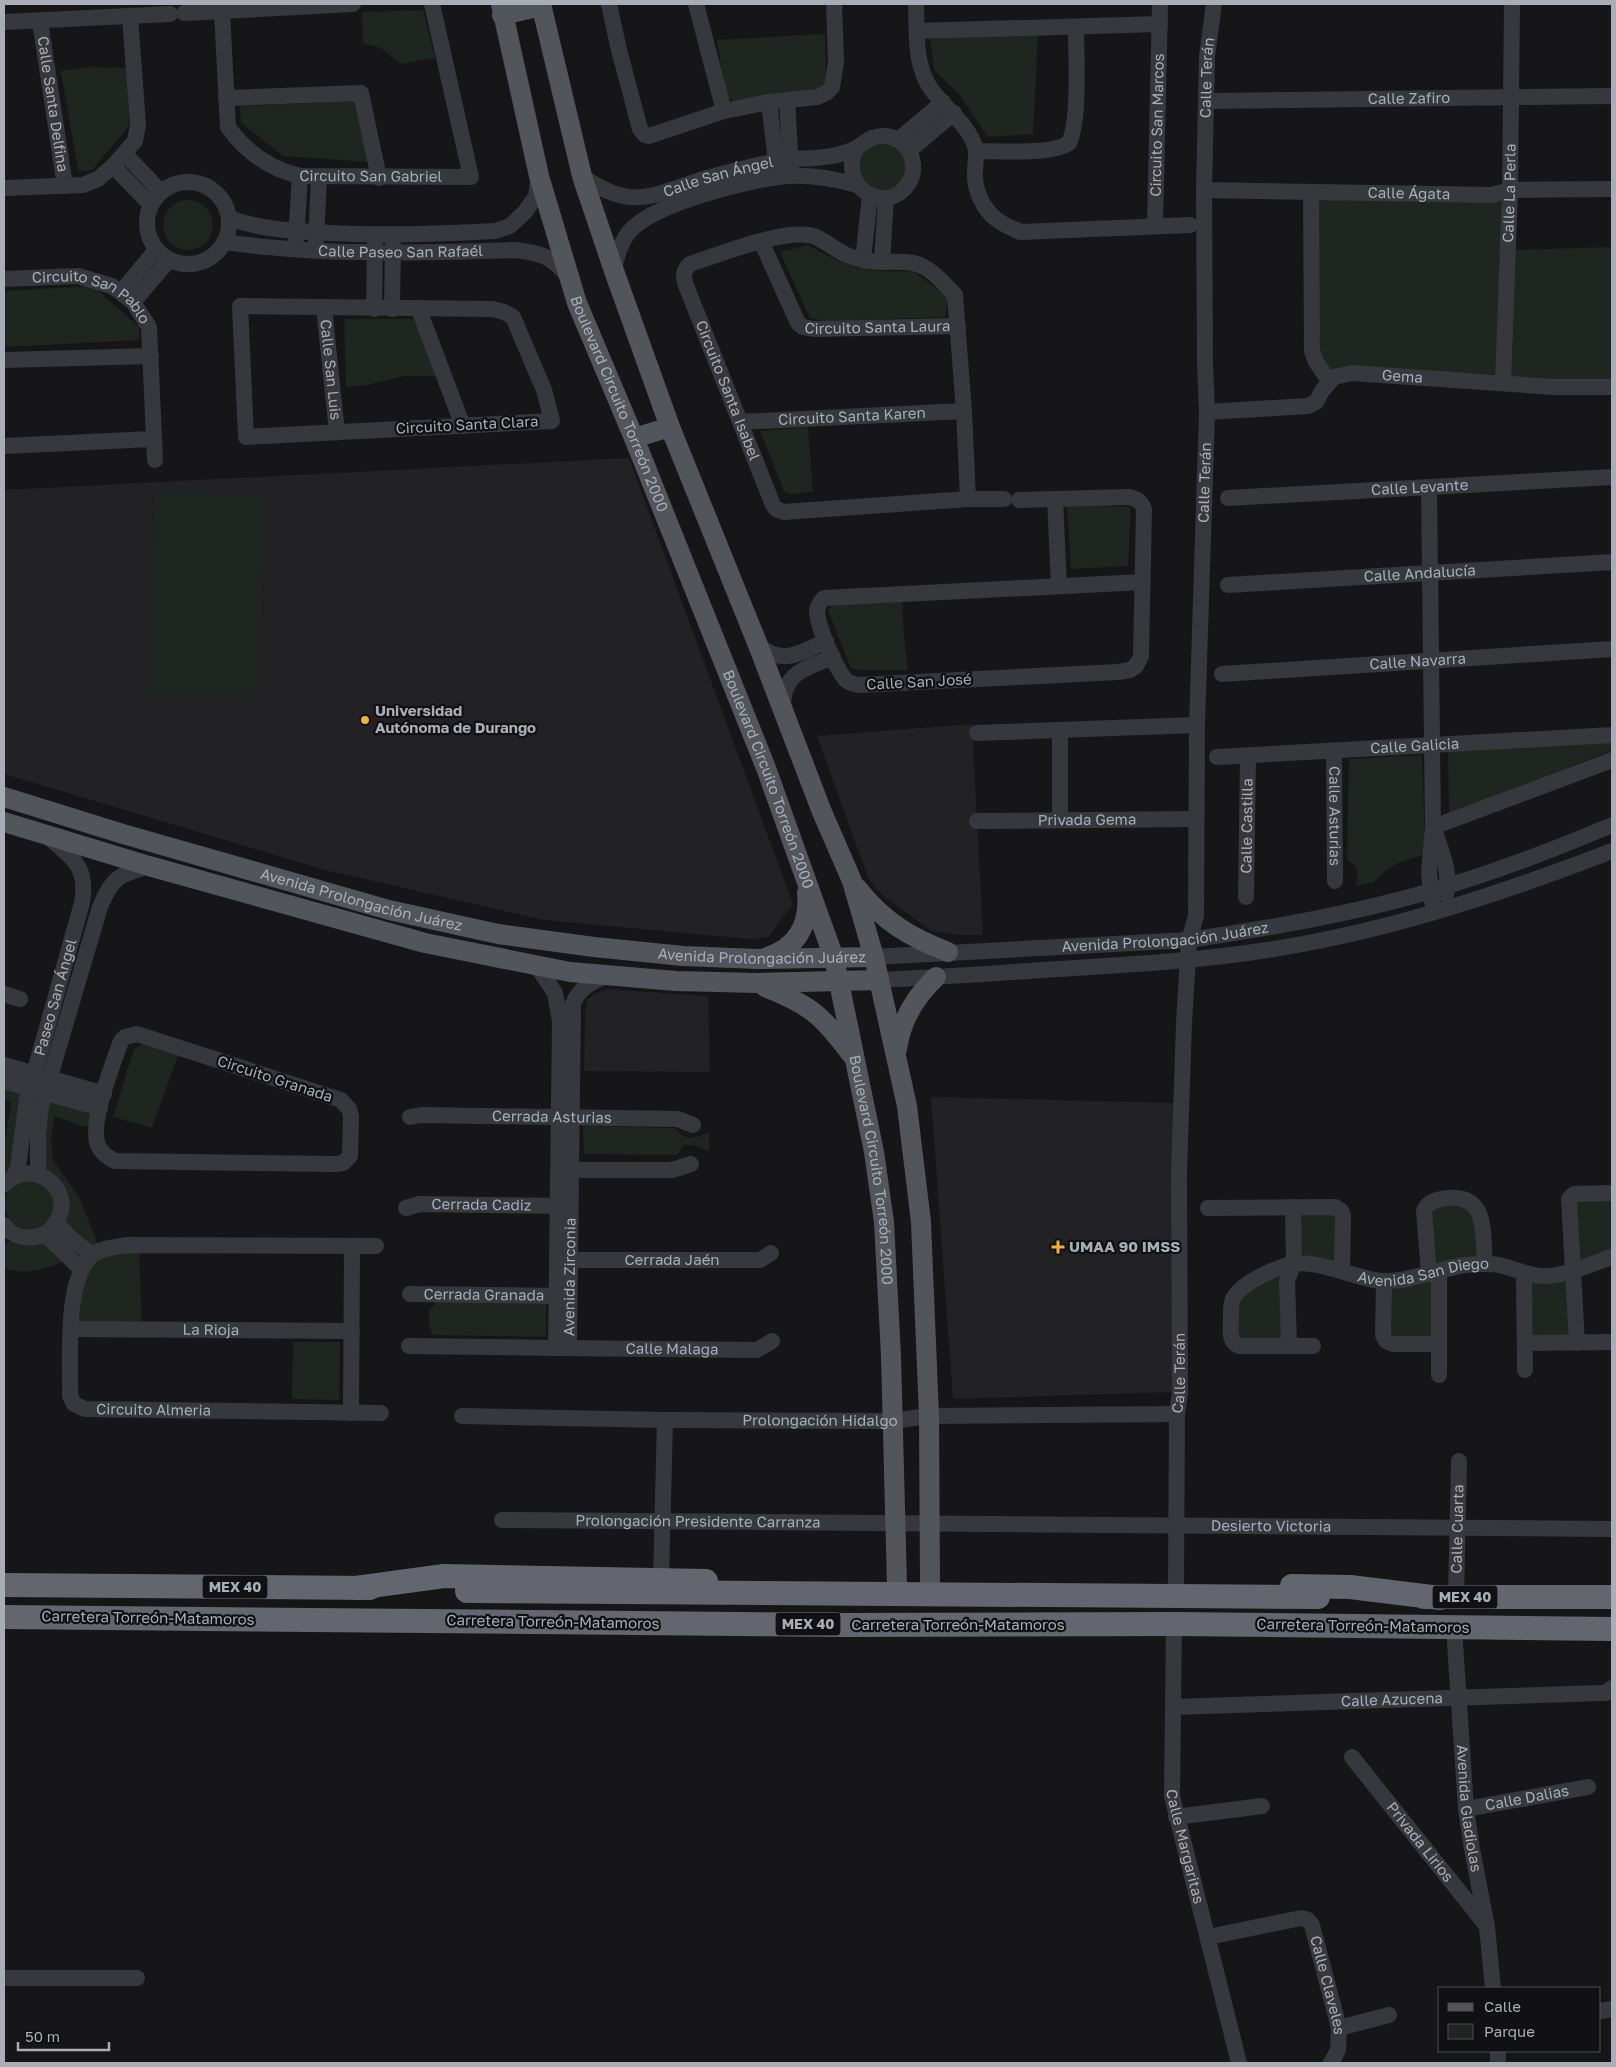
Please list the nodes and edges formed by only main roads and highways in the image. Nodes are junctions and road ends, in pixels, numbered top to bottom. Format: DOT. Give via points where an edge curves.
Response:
graph roads {
  1 [pos="541,5"];
  2 [pos="502,9"];
  3 [pos="670,427"];
  4 [pos="634,438"];
  5 [pos="4,797"];
  6 [pos="4,822"];
  7 [pos="804,871"];
  8 [pos="270,876"];
  9 [pos="852,881"];
  10 [pos="262,898"];
  11 [pos="948,952"];
  12 [pos="874,957"];
  13 [pos="834,958"];
  14 [pos="758,959"];
  15 [pos="936,977"];
  16 [pos="879,980"];
  17 [pos="840,981"];
  18 [pos="757,983"];
  19 [pos="895,1058"];
  20 [pos="854,1059"];
  21 [pos="850,1584"];
  22 [pos="4,1585"];
  23 [pos="897,1585"];
  24 [pos="966,1585"];
  25 [pos="356,1588"];
  26 [pos="1612,1597"];
  27 [pos="1448,1598"];
  28 [pos="926,1599"];
  29 [pos="844,1610"];
  30 [pos="971,1610"];
  31 [pos="4,1617"];
  32 [pos="1612,1617"];
  33 [pos="540,1622"];
  34 [pos="1165,1624"];
  35 [pos="1461,1628"];
  36 [pos="1612,1629"];
  1 -- 2 [label="main road"];
  1 -- 3 [label="main road" via="582,176"];
  2 -- 4 [label="main road, Boulevard Circuito Torreón 2000" via="539,176 569,277"];
  3 -- 4 [label="main road"];
  3 -- 9 [label="main road"];
  4 -- 7 [label="main road, Boulevard Circuito Torreón 2000"];
  5 -- 8 [label="main road, Avenida Prolongación Juárez"];
  6 -- 10 [label="main road, Avenida Prolongación Juárez"];
  7 -- 13 [label="main road, Boulevard Circuito Torreón 2000"];
  7 -- 14 [label="main road" via="808,906 804,926 784,950"];
  8 -- 10 [label="main road"];
  8 -- 14 [label="main road, Avenida Prolongación Juárez" via="389,910 498,934 594,948"];
  9 -- 11 [label="main road" via="870,905 893,925 919,941"];
  9 -- 12 [label="main road"];
  10 -- 18 [label="main road, Avenida Prolongación Juárez" via="425,943 570,972 676,981"];
  12 -- 13 [label="main road, Avenida Prolongación Juárez"];
  12 -- 16 [label="main road"];
  13 -- 14 [label="main road, Avenida Prolongación Juárez"];
  13 -- 17 [label="main road, Boulevard Circuito Torreón 2000"];
  15 -- 19 [label="main road" via="920,992 899,1031"];
  16 -- 17 [label="main road, Avenida Prolongación Juárez"];
  16 -- 19 [label="main road"];
  17 -- 18 [label="main road, Avenida Prolongación Juárez"];
  17 -- 20 [label="main road, Boulevard Circuito Torreón 2000"];
  18 -- 20 [label="main road" via="815,1011"];
  19 -- 28 [label="main road" via="907,1106 921,1222 929,1416 930,1523"];
  20 -- 23 [label="main road, Boulevard Circuito Torreón 2000" via="874,1152 884,1222"];
  21 -- 23 [label="highway"];
  21 -- 25 [label="highway" via="444,1576"];
  21 -- 29 [label="highway" via="854,1598"];
  22 -- 25 [label="highway, MEX 40"];
  23 -- 28 [label="highway" via="904,1595"];
  24 -- 27 [label="highway" via="1350,1587"];
  24 -- 28 [label="highway"];
  24 -- 30 [label="highway" via="959,1594 962,1604"];
  25 -- 27 [label="highway, MEX 40, bridge"];
  26 -- 27 [label="highway, MEX 40"];
  28 -- 29 [label="highway" via="893,1610"];
  28 -- 30 [label="highway"];
  29 -- 33 [label="highway" via="606,1615"];
  30 -- 34 [label="highway"];
  31 -- 33 [label="highway, Carretera Torreón-Matamoros / MEX 40"];
  32 -- 35 [label="highway" via="1505,1620"];
  33 -- 34 [label="highway, Carretera Torreón-Matamoros / MEX 40"];
  34 -- 35 [label="highway, Carretera Torreón-Matamoros / MEX 40"];
  35 -- 36 [label="highway, Carretera Torreón-Matamoros / MEX 40"];
}
